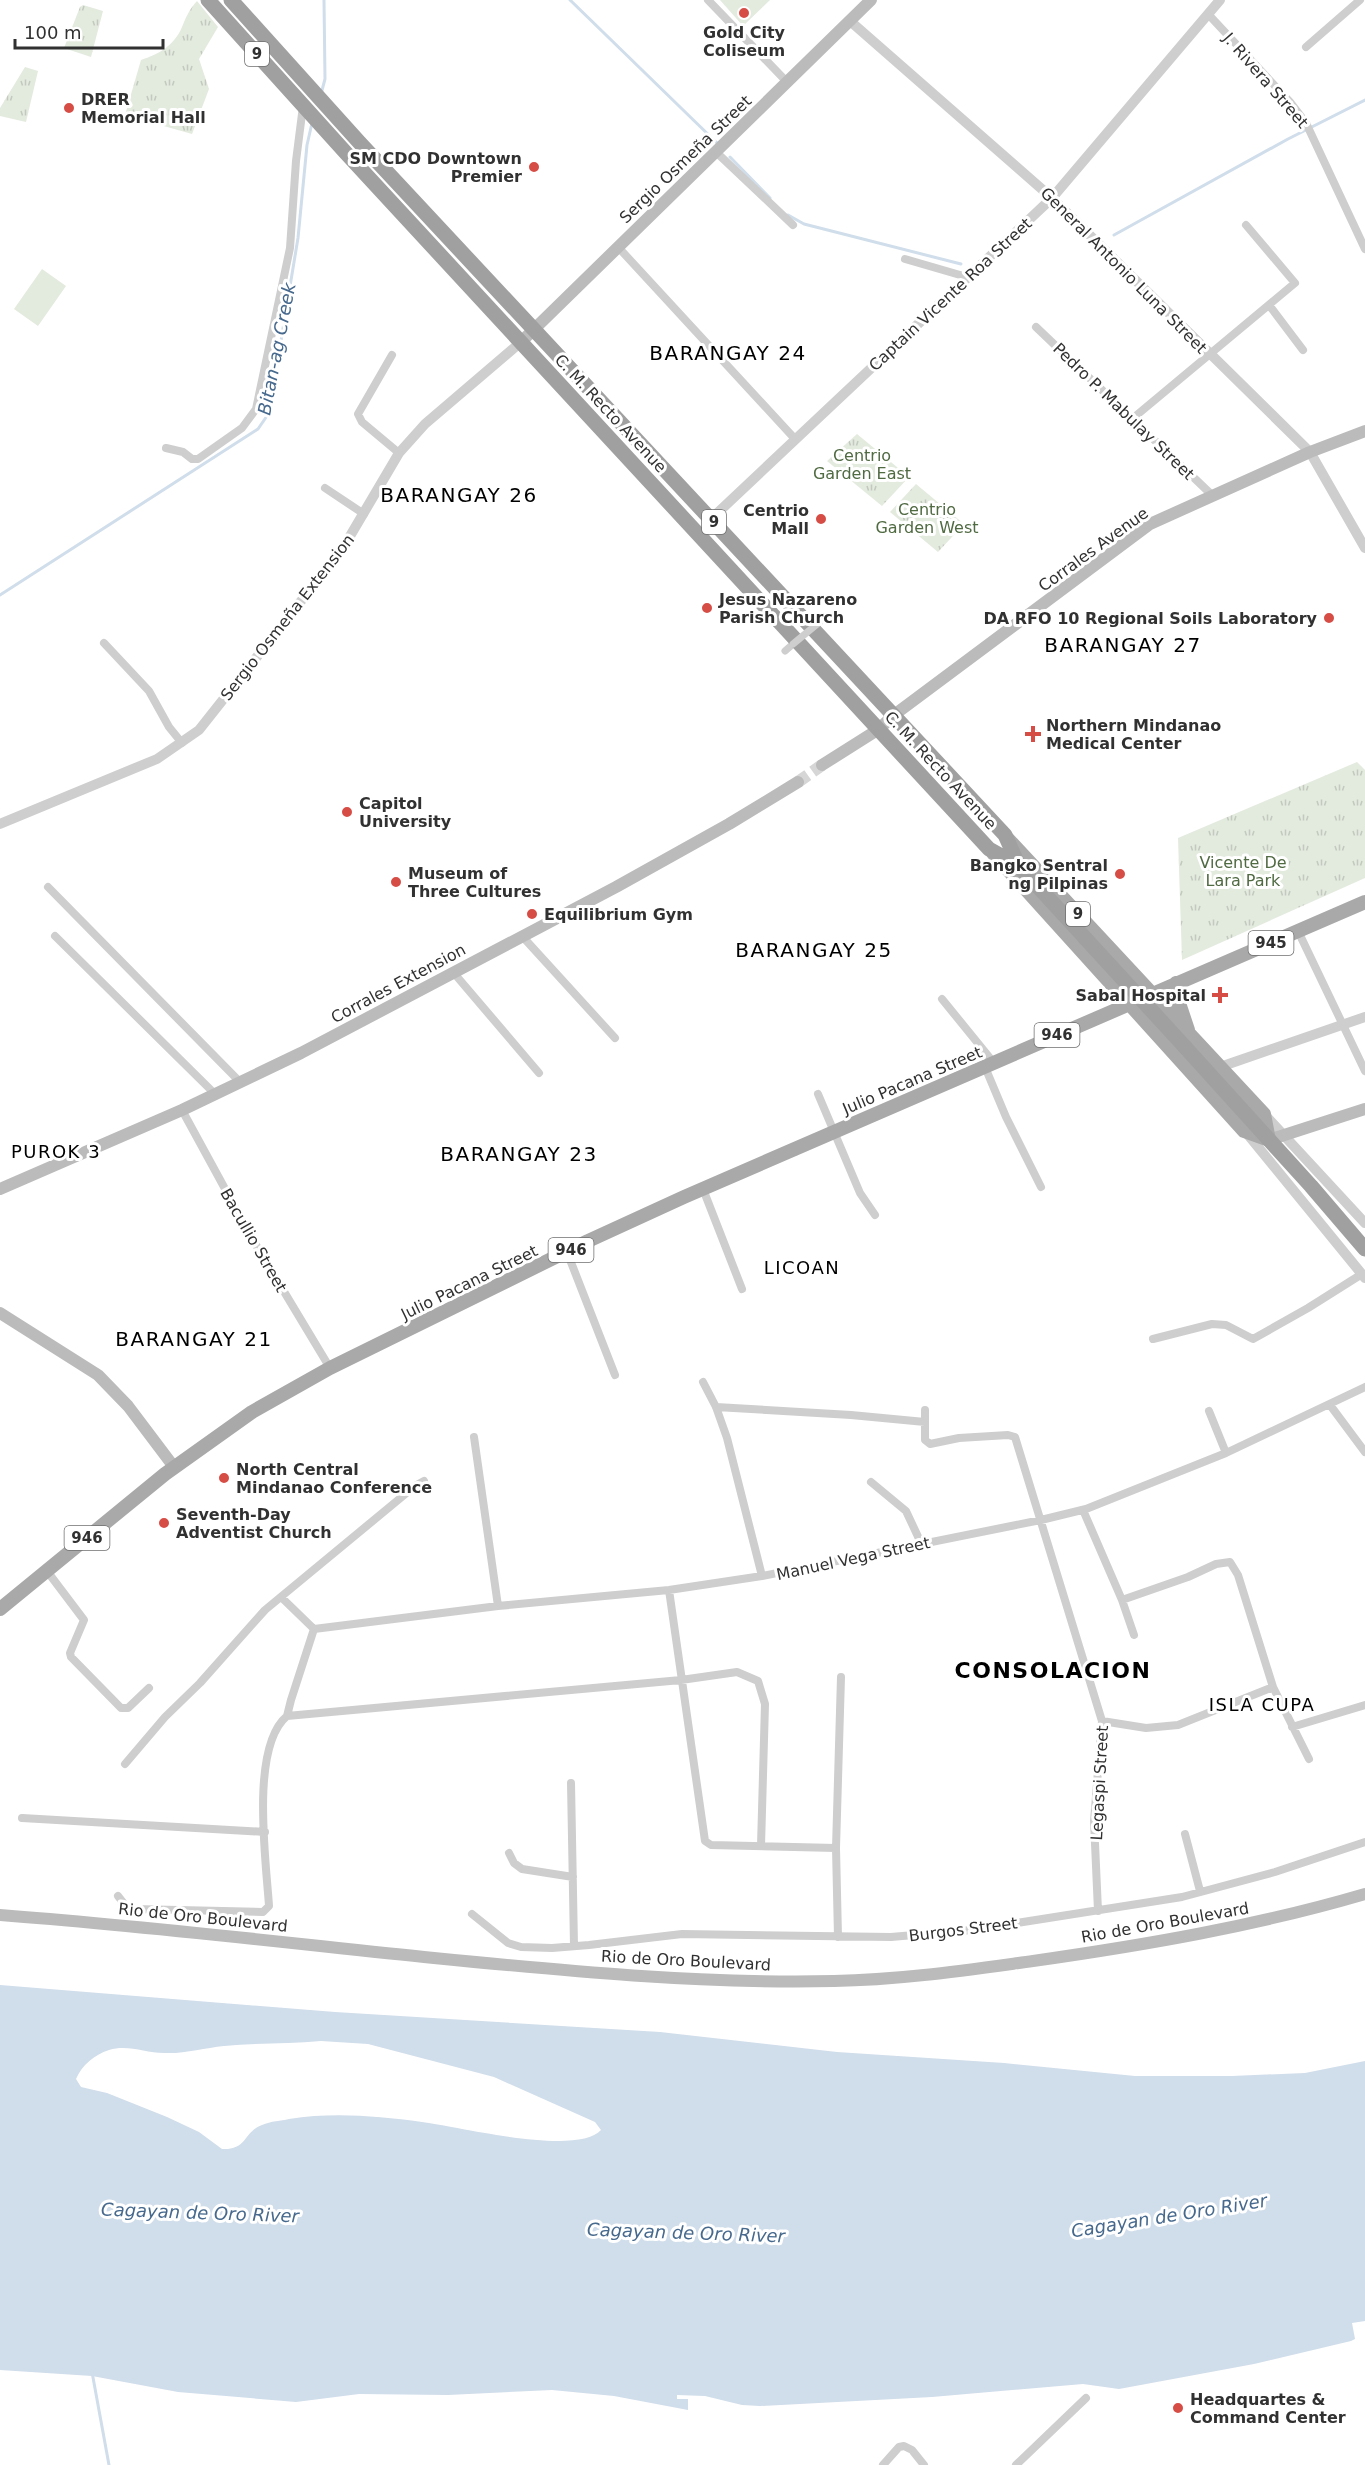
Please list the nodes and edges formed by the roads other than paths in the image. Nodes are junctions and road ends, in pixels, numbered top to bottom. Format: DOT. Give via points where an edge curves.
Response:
graph roads {
  1 [pos="208,0"];
  2 [pos="231,0"];
  3 [pos="708,0"];
  4 [pos="871,0"];
  5 [pos="1220,0"];
  6 [pos="1360,0"];
  7 [pos="1208,14"];
  8 [pos="850,21"];
  9 [pos="1306,47"];
  10 [pos="788,82"];
  11 [pos="304,107"];
  12 [pos="716,152"];
  13 [pos="1052,198"];
  14 [pos="793,225"];
  15 [pos="1246,225"];
  16 [pos="618,247"];
  17 [pos="1365,249"];
  18 [pos="905,259"];
  19 [pos="967,277"];
  20 [pos="1269,305"];
  21 [pos="1036,327"];
  22 [pos="534,330"];
  23 [pos="521,342"];
  24 [pos="1304,350"];
  25 [pos="1210,354"];
  26 [pos="392,355"];
  27 [pos="1132,419"];
  28 [pos="1365,431"];
  29 [pos="795,439"];
  30 [pos="165,448"];
  31 [pos="1310,452"];
  32 [pos="399,453"];
  33 [pos="325,488"];
  34 [pos="1213,496"];
  35 [pos="364,514"];
  36 [pos="711,519"];
  37 [pos="1365,548"];
  38 [pos="822,620"];
  39 [pos="104,643"];
  40 [pos="785,651"];
  41 [pos="894,715"];
  42 [pos="879,729"];
  43 [pos="182,743"];
  44 [pos="822,765"];
  45 [pos="798,782"];
  46 [pos="0,824"];
  47 [pos="1005,835"];
  48 [pos="989,849"];
  49 [pos="1019,866"];
  50 [pos="48,887"];
  51 [pos="1365,902"];
  52 [pos="1298,931"];
  53 [pos="55,936"];
  54 [pos="522,936"];
  55 [pos="453,972"];
  56 [pos="1176,983"];
  57 [pos="1152,994"];
  58 [pos="942,999"];
  59 [pos="1129,1004"];
  60 [pos="1365,1017"];
  61 [pos="1343,1025"];
  62 [pos="615,1038"];
  63 [pos="1187,1040"];
  64 [pos="990,1065"];
  65 [pos="1220,1067"];
  66 [pos="1365,1071"];
  67 [pos="540,1073"];
  68 [pos="240,1082"];
  69 [pos="215,1094"];
  70 [pos="818,1094"];
  71 [pos="1365,1109"];
  72 [pos="182,1110"];
  73 [pos="1264,1114"];
  74 [pos="1244,1131"];
  75 [pos="835,1132"];
  76 [pos="1285,1134"];
  77 [pos="1269,1140"];
  78 [pos="1041,1187"];
  79 [pos="0,1189"];
  80 [pos="703,1189"];
  81 [pos="875,1215"];
  82 [pos="1365,1223"];
  83 [pos="1365,1249"];
  84 [pos="567,1252"];
  85 [pos="1363,1276"];
  86 [pos="742,1289"];
  87 [pos="0,1313"];
  88 [pos="1153,1339"];
  89 [pos="330,1368"];
  90 [pos="615,1375"];
  91 [pos="703,1382"];
  92 [pos="1365,1387"];
  93 [pos="1330,1405"];
  94 [pos="716,1407"];
  95 [pos="925,1410"];
  96 [pos="1209,1411"];
  97 [pos="925,1422"];
  98 [pos="474,1437"];
  99 [pos="1365,1452"];
  100 [pos="1226,1453"];
  101 [pos="174,1467"];
  102 [pos="424,1481"];
  103 [pos="871,1482"];
  104 [pos="1083,1509"];
  105 [pos="1041,1520"];
  106 [pos="921,1543"];
  107 [pos="47,1571"];
  108 [pos="762,1576"];
  109 [pos="669,1590"];
  110 [pos="281,1597"];
  111 [pos="1122,1600"];
  112 [pos="498,1606"];
  113 [pos="0,1609"];
  114 [pos="315,1629"];
  115 [pos="1134,1635"];
  116 [pos="841,1677"];
  117 [pos="681,1680"];
  118 [pos="1273,1687"];
  119 [pos="149,1688"];
  120 [pos="1365,1705"];
  121 [pos="287,1716"];
  122 [pos="1102,1721"];
  123 [pos="1293,1726"];
  124 [pos="1308,1759"];
  125 [pos="126,1764"];
  126 [pos="571,1783"];
  127 [pos="22,1818"];
  128 [pos="265,1832"];
  129 [pos="1185,1834"];
  130 [pos="1365,1842"];
  131 [pos="761,1846"];
  132 [pos="837,1848"];
  133 [pos="509,1853"];
  134 [pos="573,1876"];
  135 [pos="1200,1891"];
  136 [pos="1365,1894"];
  137 [pos="118,1896"];
  138 [pos="1098,1911"];
  139 [pos="472,1914"];
  140 [pos="0,1915"];
  141 [pos="838,1937"];
  142 [pos="574,1946"];
  143 [pos="1086,2398"];
  144 [pos="883,2465"];
  145 [pos="924,2465"];
  146 [pos="1016,2465"];
  1 -- 11 [label="highway, C. M. Recto Avenue / 9"];
  2 -- 22 [label="highway, C. M. Recto Avenue / 9"];
  3 -- 10 [label="street"];
  4 -- 8 [label="main road, Sergio Osmeña Street"];
  5 -- 7 [label="street, Captain Vicente Roa Street"];
  6 -- 9 [label="street"];
  7 -- 13 [label="street, Captain Vicente Roa Street"];
  7 -- 17 [label="street, J. Rivera Street" via="1309,127"];
  8 -- 10 [label="main road, Sergio Osmeña Street"];
  8 -- 13 [label="street, General Antonio Luna Street"];
  10 -- 12 [label="main road, Sergio Osmeña Street"];
  11 -- 23 [label="highway, C. M. Recto Avenue / 9"];
  11 -- 30 [label="street" via="290,248 256,409 242,428 198,459"];
  12 -- 14 [label="street"];
  12 -- 16 [label="main road, Sergio Osmeña Street"];
  13 -- 19 [label="street, Captain Vicente Roa Street"];
  13 -- 25 [label="street, General Antonio Luna Street"];
  15 -- 20 [label="street" via="1295,283"];
  16 -- 22 [label="main road, Sergio Osmeña Street"];
  16 -- 29 [label="street"];
  18 -- 19 [label="street"];
  19 -- 29 [label="street, Captain Vicente Roa Street"];
  20 -- 24 [label="street"];
  20 -- 25 [label="street"];
  21 -- 27 [label="street, Pedro P. Mabulay Street"];
  22 -- 23 [label="main road, Sergio Osmeña Street"];
  22 -- 36 [label="highway, C. M. Recto Avenue / 9"];
  23 -- 32 [label="street, Sergio Osmeña Extension" via="425,424"];
  23 -- 42 [label="highway, C. M. Recto Avenue / 9"];
  25 -- 27 [label="street"];
  25 -- 31 [label="street, General Antonio Luna Street"];
  26 -- 32 [label="street" via="358,414 362,422"];
  27 -- 34 [label="street, Pedro P. Mabulay Street"];
  28 -- 31 [label="main road, Corrales Avenue"];
  29 -- 36 [label="street, Captain Vicente Roa Street"];
  31 -- 34 [label="main road, Corrales Avenue"];
  31 -- 37 [label="street, General Antonio Luna Street"];
  32 -- 35 [label="street, Sergio Osmeña Extension"];
  33 -- 35 [label="street"];
  34 -- 41 [label="main road, Corrales Avenue" via="1150,524"];
  35 -- 43 [label="street, Sergio Osmeña Extension" via="343,548 209,718"];
  36 -- 41 [label="highway, C. M. Recto Avenue / 9"];
  38 -- 40 [label="street, bridge"];
  39 -- 43 [label="street" via="149,691"];
  41 -- 42 [label="main road, Corrales Avenue"];
  41 -- 47 [label="highway, C. M. Recto Avenue / 9"];
  42 -- 44 [label="main road"];
  42 -- 48 [label="highway, C. M. Recto Avenue / 9"];
  43 -- 46 [label="street, Sergio Osmeña Extension" via="157,759"];
  45 -- 54 [label="main road, Corrales Extension"];
  47 -- 49 [label="highway, C. M. Recto Avenue / 9"];
  47 -- 57 [label="main road, C. M. Recto Avenue / 9"];
  48 -- 49 [label="highway, C. M. Recto Avenue / 9"];
  48 -- 59 [label="main road, C. M. Recto Avenue / 9"];
  49 -- 63 [label="highway, C. M. Recto Avenue / 9, bridge"];
  50 -- 68 [label="street"];
  51 -- 52 [label="main road, 945"];
  52 -- 56 [label="main road, 945"];
  52 -- 61 [label="street"];
  53 -- 69 [label="street"];
  54 -- 55 [label="main road, Corrales Extension"];
  54 -- 62 [label="street"];
  55 -- 67 [label="street"];
  55 -- 68 [label="main road, Corrales Extension"];
  56 -- 57 [label="main road, 945"];
  56 -- 63 [label="main road"];
  57 -- 59 [label="main road, Julio Pacana Street"];
  57 -- 63 [label="main road, C. M. Recto Avenue / 9"];
  58 -- 64 [label="street"];
  59 -- 64 [label="main road, Julio Pacana Street / 946"];
  59 -- 74 [label="main road, C. M. Recto Avenue / 9"];
  60 -- 61 [label="street"];
  61 -- 65 [label="street"];
  61 -- 66 [label="street"];
  63 -- 65 [label="main road, C. M. Recto Avenue / 9"];
  63 -- 77 [label="highway, C. M. Recto Avenue / 9"];
  64 -- 75 [label="main road, Julio Pacana Street / 946"];
  64 -- 78 [label="street" via="1006,1117"];
  65 -- 73 [label="main road, C. M. Recto Avenue / 9"];
  68 -- 69 [label="main road, Corrales Extension"];
  69 -- 72 [label="main road, Corrales Extension"];
  70 -- 75 [label="street"];
  71 -- 76 [label="main road"];
  72 -- 79 [label="main road, Corrales Extension"];
  72 -- 89 [label="street, Bacullio Street" via="253,1240"];
  73 -- 76 [label="street"];
  73 -- 77 [label="main road"];
  74 -- 77 [label="main road, C. M. Recto Avenue / 9"];
  74 -- 85 [label="street"];
  75 -- 80 [label="main road, Julio Pacana Street / 946"];
  75 -- 81 [label="street" via="860,1193"];
  76 -- 77 [label="main road"];
  76 -- 82 [label="street"];
  77 -- 83 [label="highway, C. M. Recto Avenue / 9"];
  80 -- 84 [label="main road, Julio Pacana Street / 946"];
  80 -- 86 [label="street"];
  84 -- 89 [label="main road, Julio Pacana Street / 946"];
  84 -- 90 [label="street"];
  85 -- 88 [label="street" via="1253,1339 1226,1325 1212,1324"];
  87 -- 101 [label="main road" via="98,1375 128,1406"];
  89 -- 101 [label="main road, Julio Pacana Street / 946" via="252,1412"];
  91 -- 94 [label="street"];
  92 -- 93 [label="street, Manuel Vega Street"];
  93 -- 99 [label="street"];
  93 -- 100 [label="street, Manuel Vega Street"];
  94 -- 97 [label="street"];
  94 -- 108 [label="street"];
  95 -- 97 [label="street"];
  96 -- 100 [label="street"];
  97 -- 105 [label="street, Legaspi Street" via="925,1440 930,1444 959,1438 1014,1437"];
  98 -- 112 [label="street"];
  100 -- 104 [label="street, Manuel Vega Street"];
  101 -- 107 [label="main road, Julio Pacana Street / 946"];
  102 -- 110 [label="street"];
  103 -- 106 [label="street" via="906,1511"];
  104 -- 105 [label="street, Manuel Vega Street"];
  104 -- 111 [label="street"];
  105 -- 106 [label="street, Manuel Vega Street"];
  105 -- 122 [label="street, Legaspi Street"];
  106 -- 108 [label="street, Manuel Vega Street"];
  107 -- 113 [label="main road, Julio Pacana Street / 946"];
  107 -- 119 [label="street" via="84,1620 71,1657 121,1708 128,1708"];
  108 -- 109 [label="street, Manuel Vega Street"];
  109 -- 112 [label="street, Manuel Vega Street"];
  109 -- 117 [label="street"];
  110 -- 114 [label="street"];
  110 -- 125 [label="street" via="165,1717"];
  111 -- 115 [label="street"];
  111 -- 118 [label="street" via="1230,1562 1238,1575"];
  112 -- 114 [label="street, Manuel Vega Street"];
  114 -- 121 [label="street"];
  116 -- 132 [label="street"];
  117 -- 121 [label="street"];
  117 -- 131 [label="street" via="705,1841 711,1845"];
  117 -- 131 [label="street" via="737,1672 758,1681 765,1704"];
  118 -- 122 [label="street" via="1179,1725 1146,1728"];
  118 -- 123 [label="street"];
  120 -- 123 [label="street"];
  121 -- 128 [label="street" via="276,1728 264,1770"];
  122 -- 138 [label="street, Legaspi Street" via="1094,1821"];
  123 -- 124 [label="street"];
  126 -- 134 [label="street"];
  127 -- 128 [label="street"];
  128 -- 137 [label="street" via="269,1906 263,1912 134,1909"];
  129 -- 135 [label="street"];
  130 -- 135 [label="street, Burgos Street" via="1275,1872"];
  131 -- 132 [label="street"];
  132 -- 141 [label="street"];
  133 -- 134 [label="street" via="522,1869"];
  134 -- 142 [label="street"];
  135 -- 138 [label="street, Burgos Street"];
  136 -- 140 [label="main road, Rio de Oro Boulevard" via="1194,1935 943,1973 832,1982 627,1976 156,1927"];
  138 -- 141 [label="street, Burgos Street" via="972,1930"];
  139 -- 142 [label="street, Burgos Street" via="508,1943 520,1947"];
  141 -- 142 [label="street, Burgos Street" via="682,1934"];
  143 -- 146 [label="street"];
  144 -- 145 [label="street" via="904,2446"];
}
